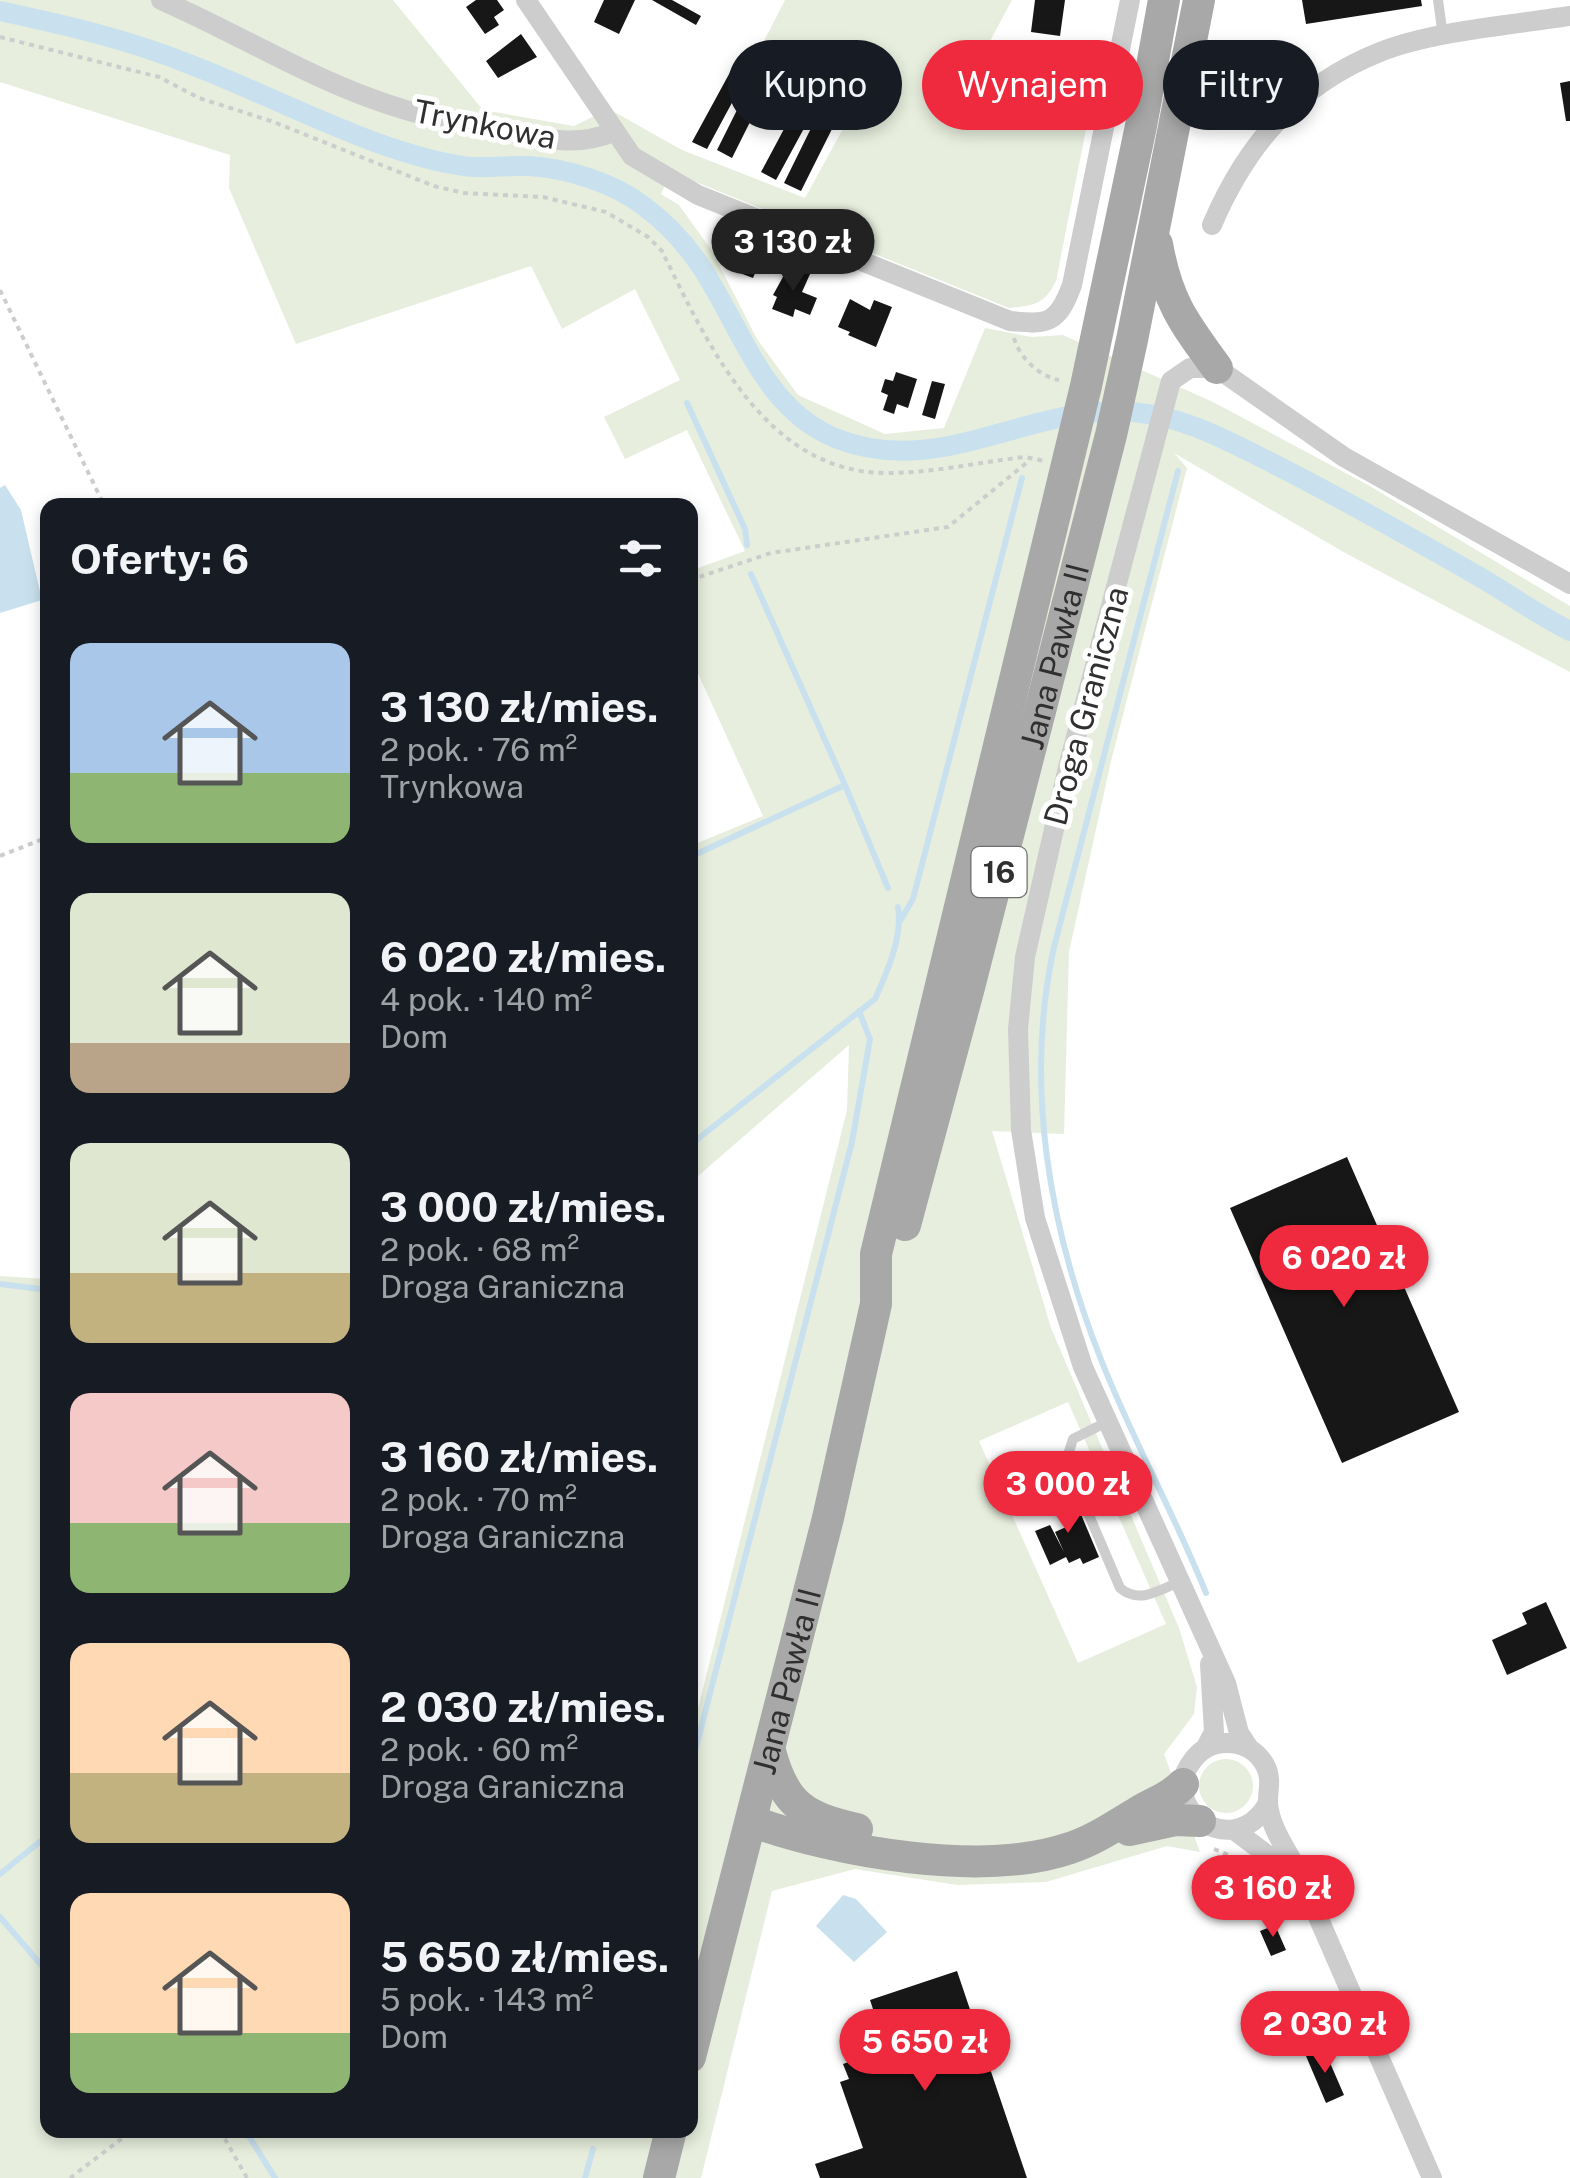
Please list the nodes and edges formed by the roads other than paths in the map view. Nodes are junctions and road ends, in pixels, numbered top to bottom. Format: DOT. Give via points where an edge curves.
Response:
graph roads {
  1 [pos="161,0"];
  2 [pos="526,0"];
  3 [pos="1130,0"];
  4 [pos="1164,0"];
  5 [pos="1199,0"];
  6 [pos="1438,0"];
  7 [pos="1570,16"];
  8 [pos="1444,37"];
  9 [pos="613,132"];
  10 [pos="1212,226"];
  11 [pos="1155,229"];
  12 [pos="1217,368"];
  13 [pos="1570,584"];
  14 [pos="876,1304"];
  15 [pos="1107,1422"];
  16 [pos="1178,1582"];
  17 [pos="1208,1648"];
  18 [pos="1248,1748"];
  19 [pos="1205,1749"];
  20 [pos="770,1751"];
  21 [pos="1183,1784"];
  22 [pos="1267,1805"];
  23 [pos="752,1821"];
  24 [pos="1234,1830"];
  25 [pos="1203,1836"];
  26 [pos="1096,1838"];
  27 [pos="926,1856"];
  28 [pos="1311,1902"];
  29 [pos="698,2027"];
  30 [pos="669,2138"];
  31 [pos="659,2178"];
  32 [pos="1432,2178"];
  1 -- 9 [label="street, Trynkowa" via="388,105 561,142"];
  2 -- 9 [label="street"];
  3 -- 9 [label="street" via="1072,285 1049,321 1010,321 698,195 632,156"];
  4 -- 14 [label="main road, Jana Pawła II / 16" via="1134,159 1075,383 1072,441 876,1254"];
  5 -- 11 [label="main road, Jana Pawła II / 16"];
  6 -- 8 [label="lane"];
  7 -- 8 [label="street"];
  8 -- 10 [label="street" via="1382,52 1295,103 1246,159"];
  11 -- 12 [label="main road" via="1174,308"];
  11 -- 14 [label="main road, Jana Pawła II / 16" via="1110,435 897,1256"];
  12 -- 13 [label="street" via="1344,457"];
  12 -- 15 [label="street, Droga Graniczna" via="1180,371 1167,391 1024,957 1021,1130 1036,1218 1082,1368"];
  14 -- 20 [label="main road, Jana Pawła II / 16"];
  15 -- 16 [label="street, Droga Graniczna"];
  15 -- 16 [label="lane" via="1073,1439 1066,1460 1120,1588 1141,1597"];
  16 -- 17 [label="street, Droga Graniczna"];
  17 -- 18 [label="street, Droga Graniczna"];
  17 -- 19 [label="street, Droga Graniczna" via="1214,1732"];
  18 -- 19 [label="street"];
  18 -- 22 [label="street" via="1270,1779"];
  19 -- 21 [label="street"];
  20 -- 23 [label="main road, Jana Pawła II / 16"];
  20 -- 27 [label="main road" via="786,1795 802,1810"];
  21 -- 25 [label="street"];
  21 -- 26 [label="main road"];
  22 -- 24 [label="street" via="1254,1822"];
  22 -- 28 [label="street"];
  23 -- 27 [label="main road" via="853,1849"];
  23 -- 29 [label="main road, Jana Pawła II / 16"];
  24 -- 25 [label="street" via="1210,1827"];
  24 -- 28 [label="street" via="1278,1863"];
  25 -- 26 [label="main road" via="1175,1820"];
  26 -- 27 [label="main road" via="1020,1858"];
  28 -- 32 [label="street"];
  30 -- 31 [label="main road"];
}
